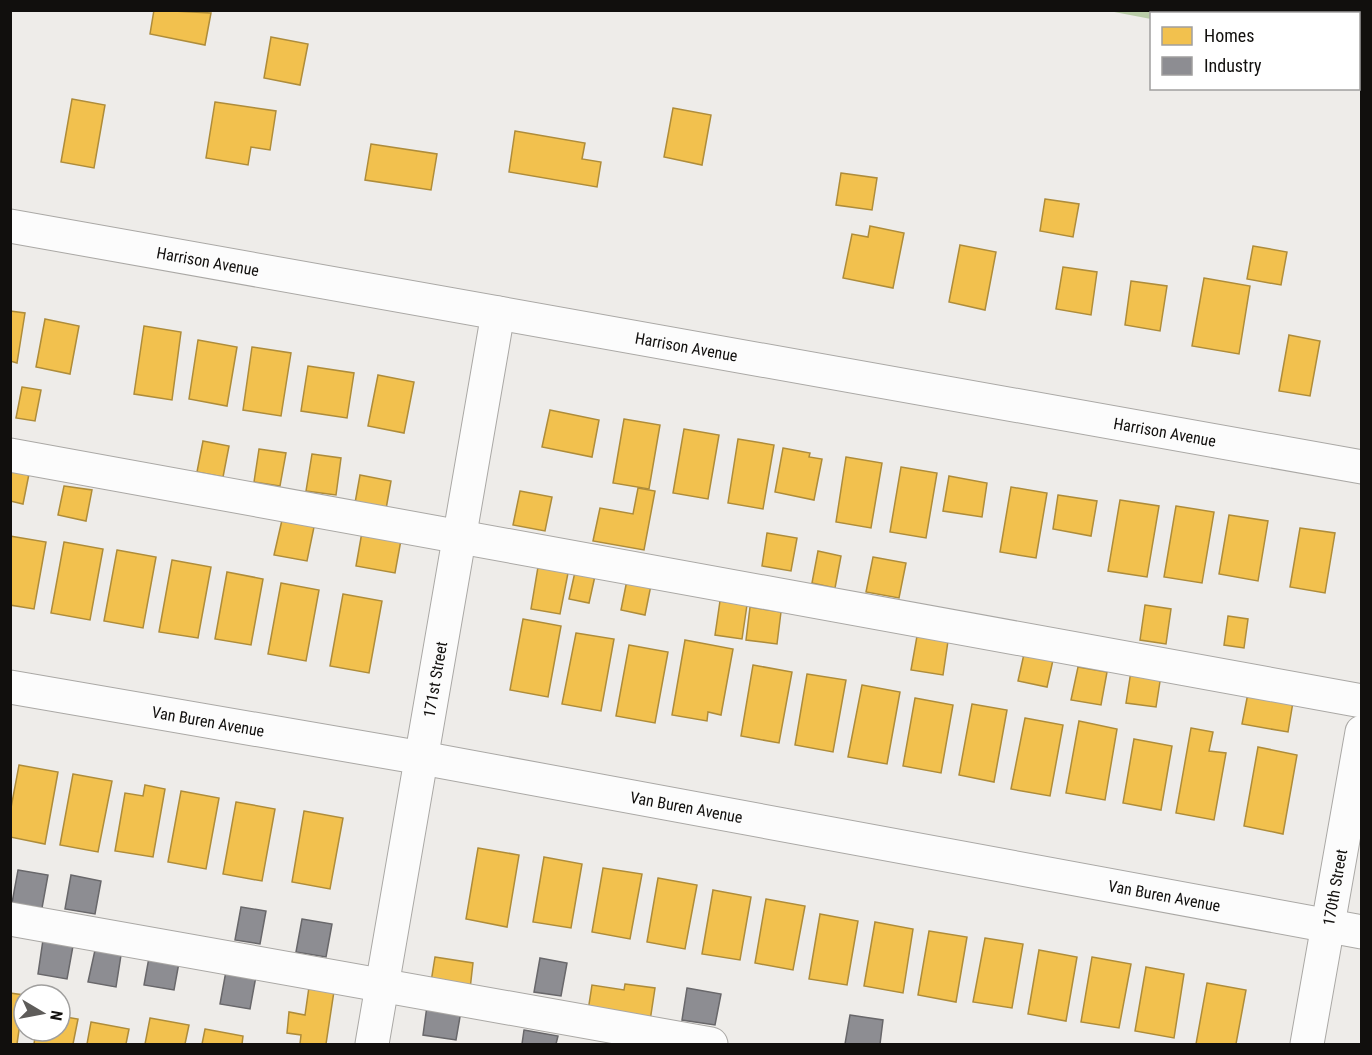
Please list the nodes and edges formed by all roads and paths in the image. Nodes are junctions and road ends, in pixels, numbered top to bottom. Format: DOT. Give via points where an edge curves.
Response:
graph roads {
  1 [pos="10,226"];
  2 [pos="498,313"];
  3 [pos="10,455"];
  4 [pos="1362,467"];
  5 [pos="460,535"];
  6 [pos="10,687"];
  7 [pos="1362,701"];
  8 [pos="1362,732"];
  9 [pos="422,758"];
  10 [pos="10,919"];
  11 [pos="1328,926"];
  12 [pos="1362,932"];
  13 [pos="383,984"];
  14 [pos="372,1044"];
  15 [pos="711,1044"];
  16 [pos="1307,1044"];
  1 -- 2 [label="street, Harrison Avenue"];
  2 -- 4 [label="street, Harrison Avenue"];
  2 -- 5 [label="street, 171st Street"];
  3 -- 5 [label="street"];
  5 -- 7 [label="street"];
  5 -- 9 [label="street, 171st Street"];
  6 -- 9 [label="street, Van Buren Avenue"];
  8 -- 11 [label="street, 170th Street"];
  9 -- 11 [label="street, Van Buren Avenue"];
  9 -- 13 [label="street, 171st Street"];
  10 -- 13 [label="street"];
  11 -- 12 [label="street, Van Buren Avenue"];
  11 -- 16 [label="street, 170th Street"];
  13 -- 14 [label="street, 171st Street"];
  13 -- 15 [label="street"];
}
